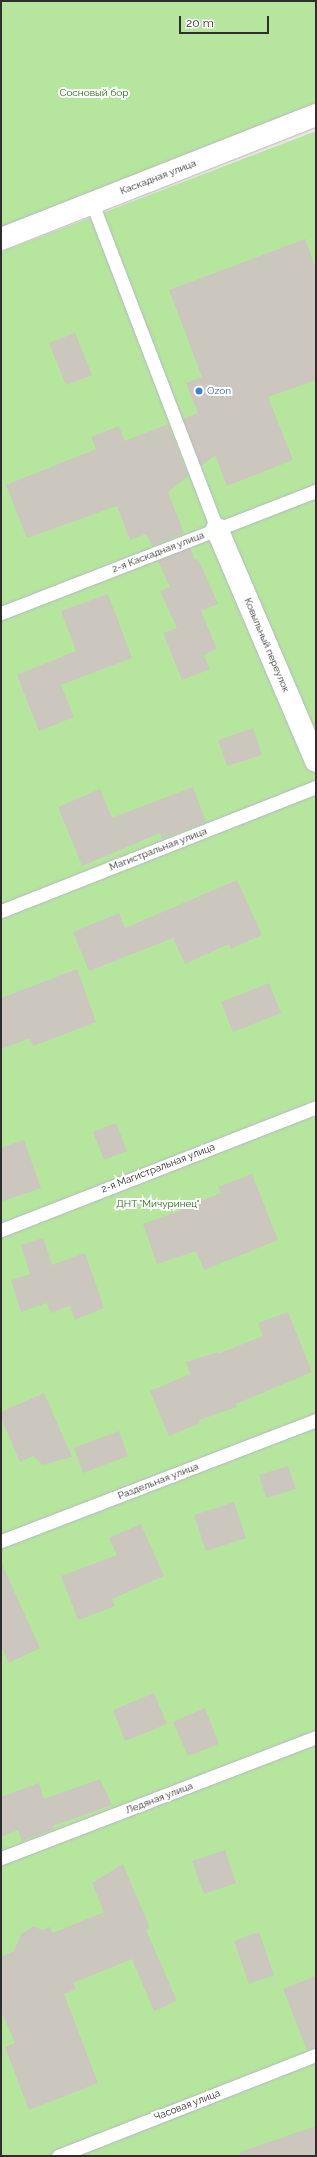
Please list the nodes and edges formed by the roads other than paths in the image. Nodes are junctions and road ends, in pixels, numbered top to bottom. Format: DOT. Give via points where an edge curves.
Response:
graph roads {
  1 [pos="316,115"];
  2 [pos="92,203"];
  3 [pos="1,239"];
  4 [pos="316,491"];
  5 [pos="217,529"];
  6 [pos="1,613"];
  7 [pos="316,761"];
  8 [pos="316,787"];
  9 [pos="1,911"];
  10 [pos="316,1107"];
  11 [pos="1,1230"];
  12 [pos="316,1420"];
  13 [pos="1,1541"];
  14 [pos="316,1737"];
  15 [pos="1,1858"];
  16 [pos="316,2054"];
  17 [pos="58,2156"];
  1 -- 2 [label="street, Каскадная улица"];
  2 -- 3 [label="street, Каскадная улица"];
  2 -- 5 [label="lane"];
  4 -- 5 [label="lane, 2-я Каскадная улица"];
  5 -- 6 [label="lane, 2-я Каскадная улица"];
  5 -- 7 [label="street, Ковыльный переулок"];
  8 -- 9 [label="lane, Магистральная улица"];
  10 -- 11 [label="lane, 2-я Магистральная улица"];
  12 -- 13 [label="lane, Раздельная улица"];
  14 -- 15 [label="lane, Ледяная улица"];
  16 -- 17 [label="lane, Часовая улица"];
}
